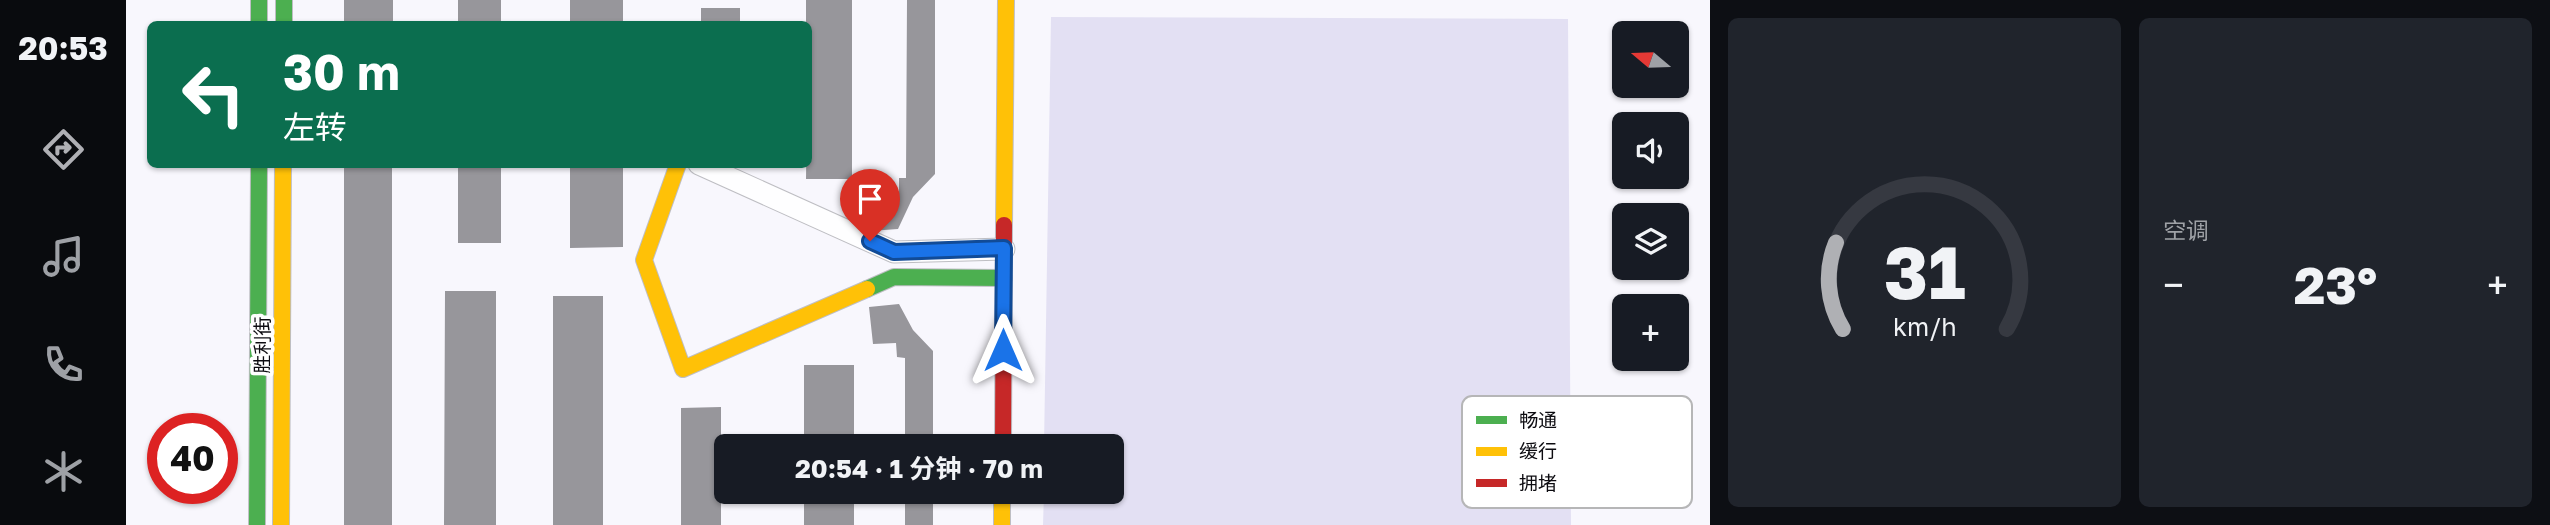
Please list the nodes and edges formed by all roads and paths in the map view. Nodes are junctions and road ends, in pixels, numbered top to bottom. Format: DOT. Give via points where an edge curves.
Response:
graph roads {
  1 [pos="260,0"];
  2 [pos="284,0"];
  3 [pos="1006,0"];
  4 [pos="259,21"];
  5 [pos="284,21"];
  6 [pos="259,168"];
  7 [pos="283,168"];
  8 [pos="677,168"];
  9 [pos="708,168"];
  10 [pos="1004,248"];
  11 [pos="1004,278"];
  12 [pos="1003,434"];
  13 [pos="1002,504"];
  14 [pos="257,525"];
  15 [pos="281,525"];
  16 [pos="1002,525"];
  1 -- 4 [label="street"];
  2 -- 5 [label="street"];
  3 -- 10 [label="street"];
  6 -- 14 [label="street, 胜利街"];
  7 -- 15 [label="street, 胜利街"];
  8 -- 11 [label="street" via="644,260 683,369 894,277"];
  9 -- 10 [label="street" via="894,252"];
  10 -- 11 [label="street"];
  11 -- 12 [label="street"];
  13 -- 16 [label="street"];
}
